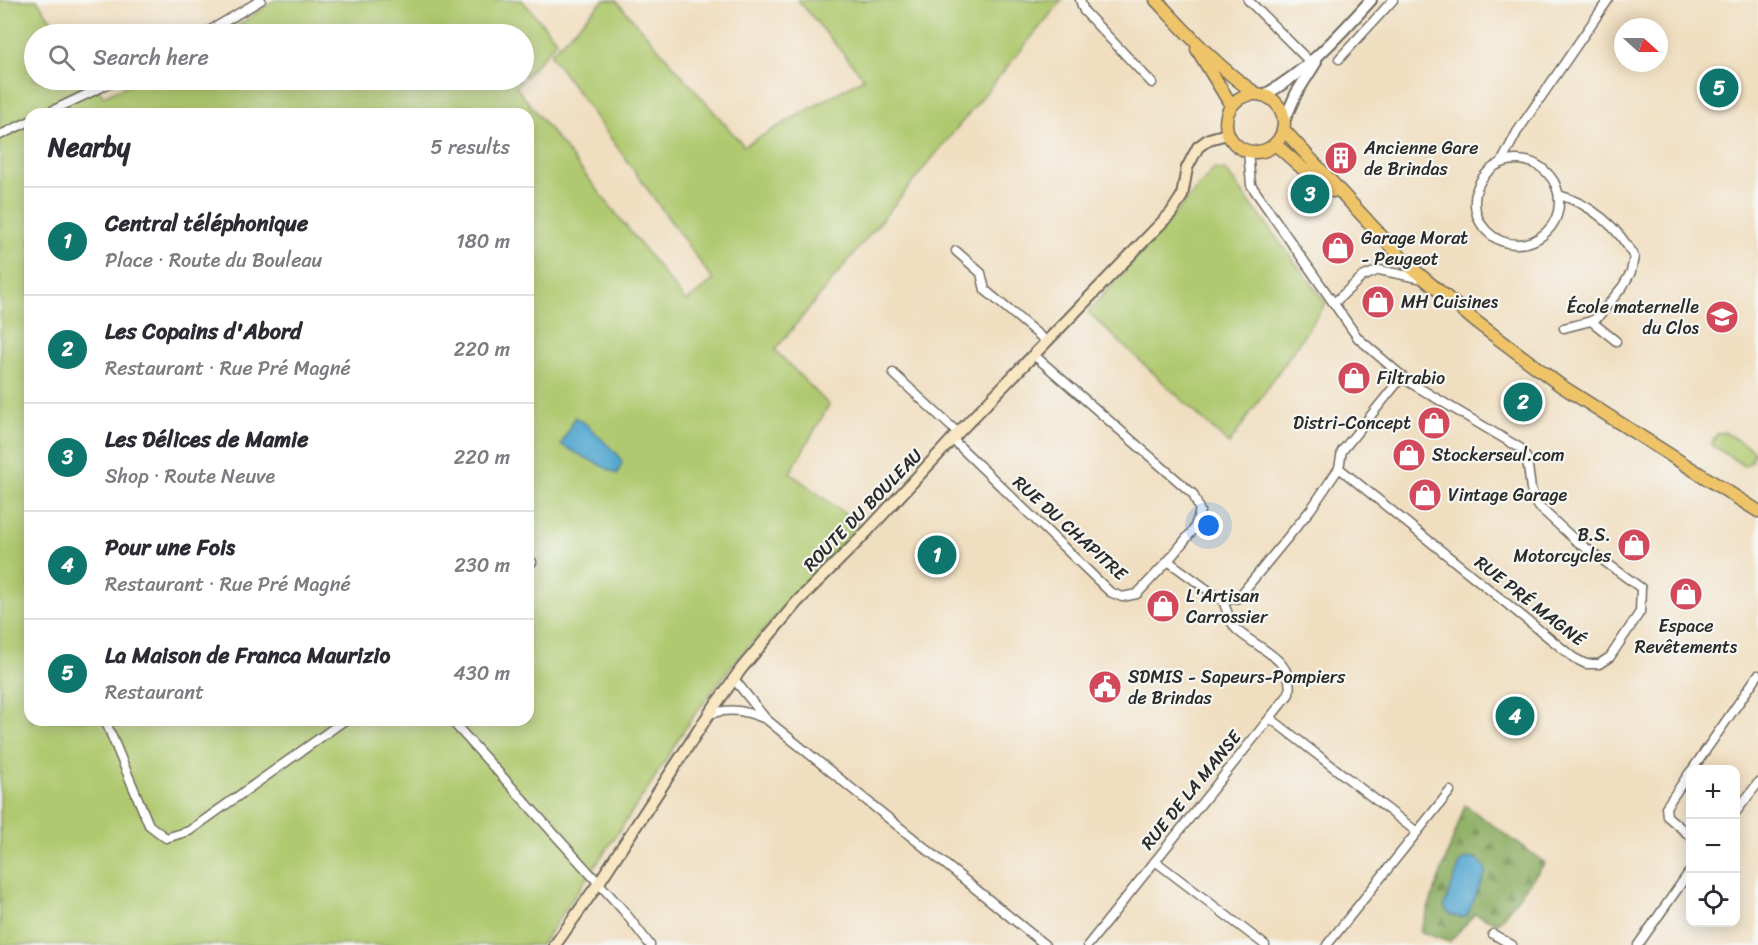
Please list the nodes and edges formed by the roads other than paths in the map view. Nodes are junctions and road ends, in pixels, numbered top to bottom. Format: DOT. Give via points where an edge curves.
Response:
graph roads {
  1 [pos="261,0"];
  2 [pos="1080,0"];
  3 [pos="1156,0"];
  4 [pos="1248,0"];
  5 [pos="1371,0"];
  6 [pos="1393,0"];
  7 [pos="1608,0"];
  8 [pos="221,24"];
  9 [pos="1185,30"];
  10 [pos="1323,51"];
  11 [pos="1339,59"];
  12 [pos="1310,62"];
  13 [pos="1152,83"];
  14 [pos="96,90"];
  15 [pos="1260,94"];
  16 [pos="1231,105"];
  17 [pos="58,108"];
  18 [pos="24,124"];
  19 [pos="1284,125"];
  20 [pos="1227,134"];
  21 [pos="0,135"];
  22 [pos="1275,144"];
  23 [pos="1248,152"];
  24 [pos="1501,163"];
  25 [pos="1559,195"];
  26 [pos="1346,200"];
  27 [pos="956,251"];
  28 [pos="1425,279"];
  29 [pos="1334,303"];
  30 [pos="1591,321"];
  31 [pos="1564,328"];
  32 [pos="1046,341"];
  33 [pos="1616,341"];
  34 [pos="1034,355"];
  35 [pos="893,373"];
  36 [pos="1402,377"];
  37 [pos="955,436"];
  38 [pos="1339,468"];
  39 [pos="1758,511"];
  40 [pos="1168,561"];
  41 [pos="1223,601"];
  42 [pos="1758,675"];
  43 [pos="734,679"];
  44 [pos="709,714"];
  45 [pos="1270,718"];
  46 [pos="766,719"];
  47 [pos="108,726"];
  48 [pos="337,726"];
  49 [pos="456,726"];
  50 [pos="1695,765"];
  51 [pos="1686,778"];
  52 [pos="1758,783"];
  53 [pos="1450,791"];
  54 [pos="1740,807"];
  55 [pos="1417,832"];
  56 [pos="1686,833"];
  57 [pos="1155,861"];
  58 [pos="1689,873"];
  59 [pos="598,884"];
  60 [pos="1493,934"];
  61 [pos="555,945"];
  62 [pos="650,945"];
  63 [pos="1045,945"];
  64 [pos="1088,945"];
  65 [pos="1265,945"];
  66 [pos="1328,945"];
  67 [pos="1512,945"];
  68 [pos="1638,945"];
  1 -- 8 [label="street"];
  2 -- 13 [label="street" via="1084,10"];
  3 -- 9 [label="main road"];
  4 -- 12 [label="street"];
  5 -- 10 [label="street"];
  6 -- 11 [label="street"];
  7 -- 24 [label="street" via="1517,132"];
  9 -- 15 [label="main road" via="1240,83"];
  9 -- 16 [label="main road"];
  10 -- 12 [label="street"];
  10 -- 19 [label="street" via="1304,80"];
  12 -- 15 [label="street" via="1284,84"];
  14 -- 17 [label="street"];
  15 -- 16 [label="main road" via="1246,94"];
  15 -- 19 [label="main road" via="1278,105"];
  16 -- 20 [label="main road" via="1226,114"];
  18 -- 21 [label="street"];
  19 -- 22 [label="main road"];
  19 -- 26 [label="main road"];
  20 -- 23 [label="main road"];
  20 -- 32 [label="main road, ROUTE DU BOULEAU" via="1198,147 1187,168 1182,196 1171,213"];
  22 -- 23 [label="main road"];
  22 -- 26 [label="main road"];
  23 -- 29 [label="street, RUE PRÉ MAGNÉ" via="1251,185"];
  24 -- 25 [label="street" via="1513,160 1538,165 1555,183"];
  24 -- 25 [label="street" via="1480,182 1475,196 1481,224 1503,242 1518,245 1544,235 1554,224"];
  25 -- 30 [label="street" via="1575,200 1608,222 1626,240 1635,257 1623,286"];
  26 -- 28 [label="main road"];
  27 -- 32 [label="street" via="981,273 985,290"];
  28 -- 29 [label="street" via="1379,270 1362,277"];
  28 -- 39 [label="main road" via="1560,385"];
  29 -- 36 [label="street, RUE PRÉ MAGNÉ" via="1358,338"];
  30 -- 31 [label="street"];
  30 -- 33 [label="street"];
  32 -- 34 [label="main road, ROUTE DU BOULEAU"];
  34 -- 37 [label="main road, ROUTE DU BOULEAU"];
  34 -- 40 [label="street, RUE DU CHAPITRE" via="1193,494 1200,511 1194,529"];
  35 -- 37 [label="street"];
  36 -- 38 [label="street" via="1342,451"];
  36 -- 38 [label="street, RUE PRÉ MAGNÉ" via="1520,448 1527,459 1536,504 1575,540 1641,588 1640,612 1620,645 1599,664 1586,664 1574,658"];
  37 -- 40 [label="street, RUE DU CHAPITRE" via="1110,592 1122,597 1137,594"];
  37 -- 43 [label="main road, ROUTE DU BOULEAU" via="797,602"];
  38 -- 41 [label="street" via="1311,509 1238,598"];
  40 -- 41 [label="street"];
  41 -- 45 [label="street, RUE DE LA MANSE" via="1235,628 1289,673 1289,694"];
  42 -- 50 [label="street"];
  43 -- 44 [label="main road, ROUTE DU BOULEAU"];
  43 -- 46 [label="street"];
  44 -- 46 [label="street" via="744,710"];
  44 -- 59 [label="main road, ROUTE DU BOULEAU"];
  45 -- 55 [label="street"];
  45 -- 57 [label="street, RUE DE LA MANSE"];
  46 -- 63 [label="street"];
  47 -- 48 [label="street" via="149,825 166,838 189,831"];
  49 -- 59 [label="street"];
  51 -- 56 [label="street" via="1666,807 1667,816"];
  52 -- 54 [label="street"];
  53 -- 55 [label="street"];
  55 -- 66 [label="street"];
  57 -- 64 [label="street, RUE DE LA MANSE"];
  57 -- 65 [label="street"];
  58 -- 68 [label="street"];
  59 -- 61 [label="main road, ROUTE DU BOULEAU"];
  59 -- 62 [label="street"];
  60 -- 67 [label="street"];
}
